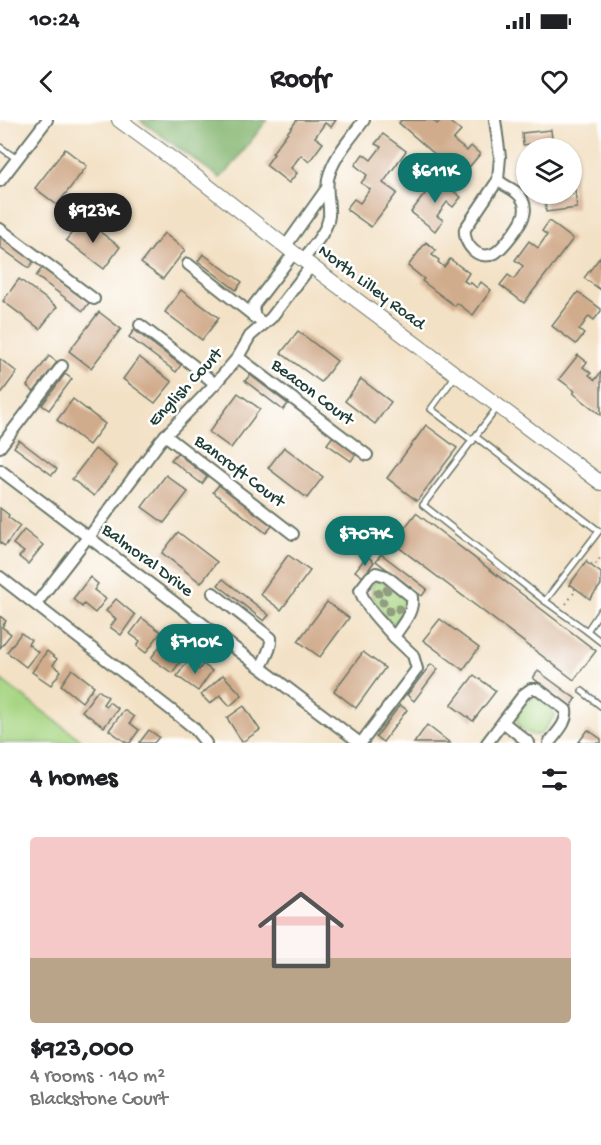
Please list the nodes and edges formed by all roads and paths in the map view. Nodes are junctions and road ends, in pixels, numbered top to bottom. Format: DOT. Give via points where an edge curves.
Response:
graph roads {
  1 [pos="47,120"];
  2 [pos="119,120"];
  3 [pos="364,120"];
  4 [pos="495,120"];
  5 [pos="0,147"];
  6 [pos="17,159"];
  7 [pos="498,180"];
  8 [pos="0,182"];
  9 [pos="327,188"];
  10 [pos="0,229"];
  11 [pos="298,256"];
  12 [pos="188,264"];
  13 [pos="94,299"];
  14 [pos="255,316"];
  15 [pos="264,324"];
  16 [pos="140,325"];
  17 [pos="250,336"];
  18 [pos="238,357"];
  19 [pos="62,366"];
  20 [pos="457,374"];
  21 [pos="215,384"];
  22 [pos="498,406"];
  23 [pos="165,435"];
  24 [pos="474,439"];
  25 [pos="0,447"];
  26 [pos="367,454"];
  27 [pos="0,470"];
  28 [pos="601,483"];
  29 [pos="600,530"];
  30 [pos="293,534"];
  31 [pos="87,540"];
  32 [pos="601,557"];
  33 [pos="585,560"];
  34 [pos="0,577"];
  35 [pos="567,584"];
  36 [pos="213,593"];
  37 [pos="545,601"];
  38 [pos="36,604"];
  39 [pos="563,607"];
  40 [pos="601,610"];
  41 [pos="587,631"];
  42 [pos="394,637"];
  43 [pos="601,642"];
  44 [pos="261,667"];
  45 [pos="582,691"];
  46 [pos="601,706"];
  47 [pos="502,722"];
  48 [pos="206,743"];
  49 [pos="361,743"];
  50 [pos="487,743"];
  51 [pos="529,743"];
  52 [pos="549,743"];
  1 -- 6 [label="street"];
  2 -- 11 [label="street, North Lilley Road"];
  3 -- 9 [label="street" via="334,162"];
  4 -- 7 [label="street" via="500,158"];
  5 -- 6 [label="lane"];
  6 -- 8 [label="street"];
  7 -- 7 [label="street" via="465,229 467,245 480,254 494,253 502,246 525,212 521,197"];
  9 -- 11 [label="street"];
  9 -- 11 [label="street" via="329,216 325,228"];
  10 -- 13 [label="street"];
  11 -- 14 [label="street" via="254,305"];
  11 -- 15 [label="street, English Court" via="271,318"];
  11 -- 20 [label="street, North Lilley Road"];
  12 -- 14 [label="street"];
  14 -- 15 [label="street"];
  14 -- 17 [label="street"];
  15 -- 17 [label="street, English Court"];
  16 -- 21 [label="street"];
  17 -- 18 [label="street, English Court"];
  18 -- 21 [label="street, English Court"];
  18 -- 26 [label="street, Beacon Court"];
  19 -- 25 [label="street"];
  20 -- 22 [label="street, North Lilley Road"];
  20 -- 24 [label="lane" via="431,409"];
  21 -- 23 [label="street, English Court"];
  22 -- 24 [label="lane"];
  22 -- 28 [label="street, North Lilley Road"];
  23 -- 30 [label="street, Bancroft Court"];
  23 -- 31 [label="street, English Court"];
  24 -- 29 [label="lane"];
  24 -- 37 [label="lane" via="423,505"];
  27 -- 31 [label="street, Balmoral Drive"];
  29 -- 37 [label="lane"];
  31 -- 38 [label="street, English Court"];
  31 -- 44 [label="street, Balmoral Drive"];
  32 -- 33 [label="path" via="594,566"];
  34 -- 38 [label="street"];
  35 -- 39 [label="path" via="576,590"];
  36 -- 44 [label="street" via="271,638"];
  37 -- 41 [label="lane"];
  38 -- 48 [label="street" via="194,728"];
  40 -- 41 [label="lane"];
  41 -- 43 [label="lane"];
  42 -- 42 [label="street" via="363,600 360,590 376,573 386,576 412,597 411,611"];
  42 -- 49 [label="street" via="413,656 417,669"];
  44 -- 49 [label="street, Balmoral Drive"];
  45 -- 46 [label="lane"];
  47 -- 50 [label="street"];
  47 -- 51 [label="street"];
  47 -- 52 [label="street" via="524,694 538,689 567,714"];
}
